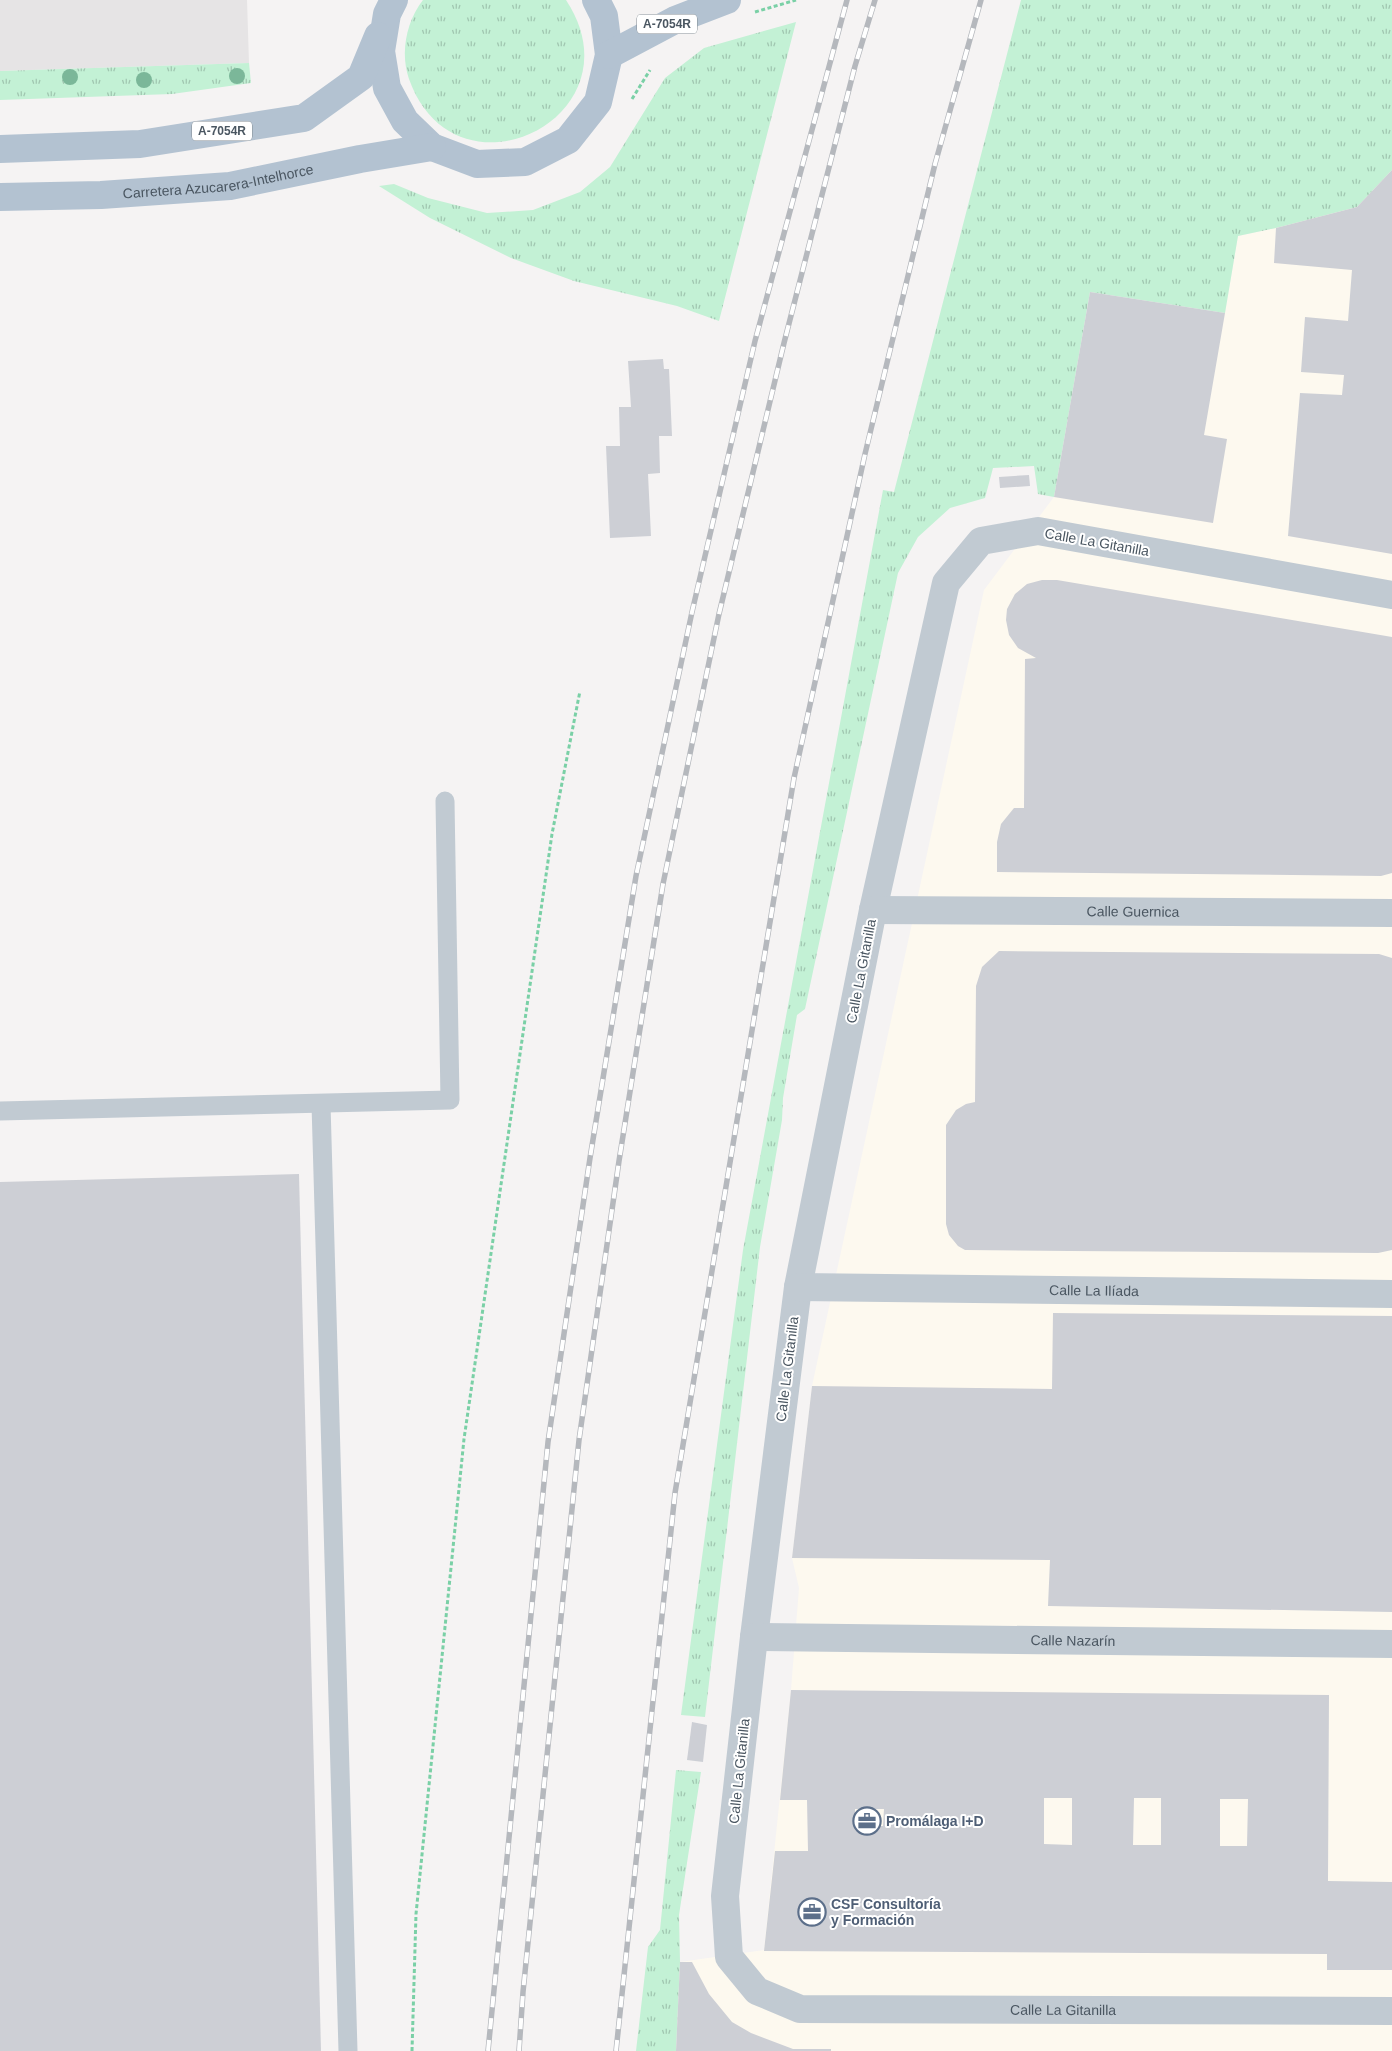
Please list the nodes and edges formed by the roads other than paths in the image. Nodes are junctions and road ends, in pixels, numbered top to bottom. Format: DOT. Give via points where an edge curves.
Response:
graph roads {
  1 [pos="596,0"];
  2 [pos="391,7"];
  3 [pos="738,7"];
  4 [pos="610,55"];
  5 [pos="432,147"];
  6 [pos="0,149"];
  7 [pos="0,197"];
  8 [pos="1392,595"];
  9 [pos="445,802"];
  10 [pos="873,910"];
  11 [pos="1392,913"];
  12 [pos="321,1104"];
  13 [pos="0,1111"];
  14 [pos="798,1286"];
  15 [pos="1392,1294"];
  16 [pos="754,1637"];
  17 [pos="1392,1644"];
  18 [pos="1392,2011"];
  19 [pos="348,2051"];
  1 -- 4 [label="main road, A-7054R" via="604,16"];
  2 -- 5 [label="main road, A-7054R" via="381,51 387,88 405,121"];
  2 -- 6 [label="main road, A-7054R" via="361,77 304,118 140,144"];
  3 -- 4 [label="main road, A-7054R" via="675,20"];
  4 -- 5 [label="main road, A-7054R" via="598,102 568,140 534,158 525,162 477,164"];
  5 -- 7 [label="main road, Carretera Azucarera-Intelhorce" via="230,186 101,195"];
  8 -- 10 [label="street, Calle La Gitanilla" via="1038,531 981,541 946,584"];
  9 -- 12 [label="lane" via="450,1100"];
  10 -- 11 [label="street, Calle Guernica"];
  10 -- 14 [label="street, Calle La Gitanilla"];
  12 -- 13 [label="lane"];
  12 -- 19 [label="lane"];
  14 -- 15 [label="street, Calle La Ilíada"];
  14 -- 16 [label="street, Calle La Gitanilla"];
  16 -- 17 [label="street, Calle Nazarín"];
  16 -- 18 [label="street, Calle La Gitanilla" via="725,1896 729,1957 757,1991 800,2009"];
}
